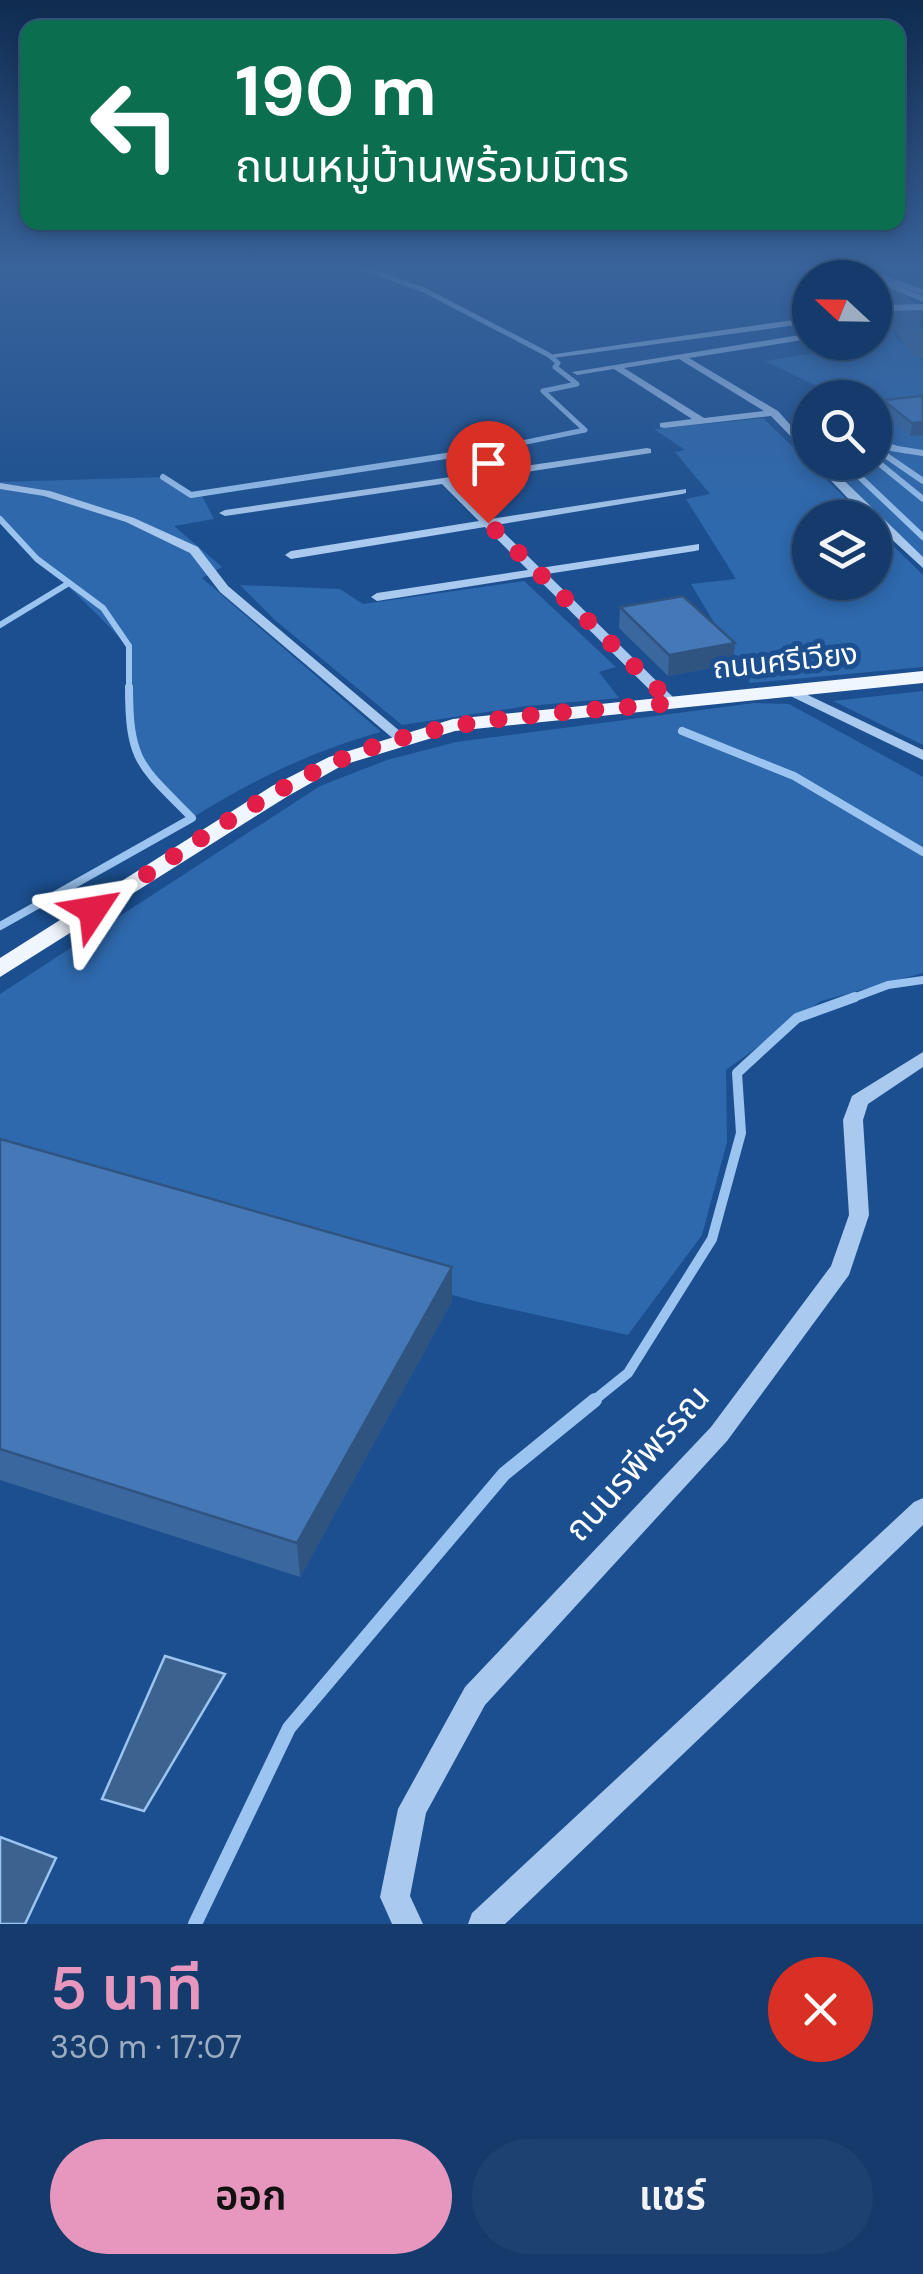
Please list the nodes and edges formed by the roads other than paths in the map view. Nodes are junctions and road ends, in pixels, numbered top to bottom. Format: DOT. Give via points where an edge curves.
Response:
graph roads {
  1 [pos="681,356"];
  2 [pos="615,366"];
  3 [pos="577,372"];
  4 [pos="774,412"];
  5 [pos="702,420"];
  6 [pos="664,425"];
  7 [pos="792,433"];
  8 [pos="647,451"];
  9 [pos="836,480"];
  10 [pos="445,481"];
  11 [pos="0,486"];
  12 [pos="682,491"];
  13 [pos="857,500"];
  14 [pos="225,514"];
  15 [pos="488,523"];
  16 [pos="892,534"];
  17 [pos="695,547"];
  18 [pos="291,555"];
  19 [pos="923,564"];
  20 [pos="538,572"];
  21 [pos="377,597"];
  22 [pos="923,677"];
  23 [pos="788,690"];
  24 [pos="672,703"];
  25 [pos="401,738"];
  26 [pos="923,756"];
  27 [pos="0,969"];
  28 [pos="923,1058"];
  29 [pos="923,1509"];
  30 [pos="408,1924"];
  31 [pos="483,1924"];
  1 -- 2 [label="street"];
  1 -- 4 [label="street"];
  2 -- 3 [label="street"];
  2 -- 5 [label="street"];
  4 -- 5 [label="street"];
  4 -- 7 [label="street"];
  5 -- 6 [label="street"];
  8 -- 10 [label="street"];
  9 -- 13 [label="street"];
  10 -- 14 [label="street"];
  10 -- 15 [label="street"];
  11 -- 25 [label="street" via="130,520 194,550 224,589"];
  12 -- 15 [label="street"];
  15 -- 18 [label="street"];
  15 -- 20 [label="street"];
  16 -- 19 [label="street"];
  17 -- 20 [label="street"];
  20 -- 21 [label="street"];
  20 -- 24 [label="street"];
  22 -- 23 [label="main road, ถนนศรีเวียง"];
  23 -- 24 [label="main road, ถนนศรีเวียง"];
  23 -- 26 [label="street"];
  24 -- 25 [label="main road, ถนนศรีเวียง" via="453,725"];
  25 -- 27 [label="main road, ถนนศรีเวียง" via="280,790"];
  28 -- 30 [label="street, ถนนรพีพรรณ" via="860,1101 853,1120 859,1215 841,1270 718,1434 475,1696 412,1809 395,1897"];
  29 -- 31 [label="street"];
}
